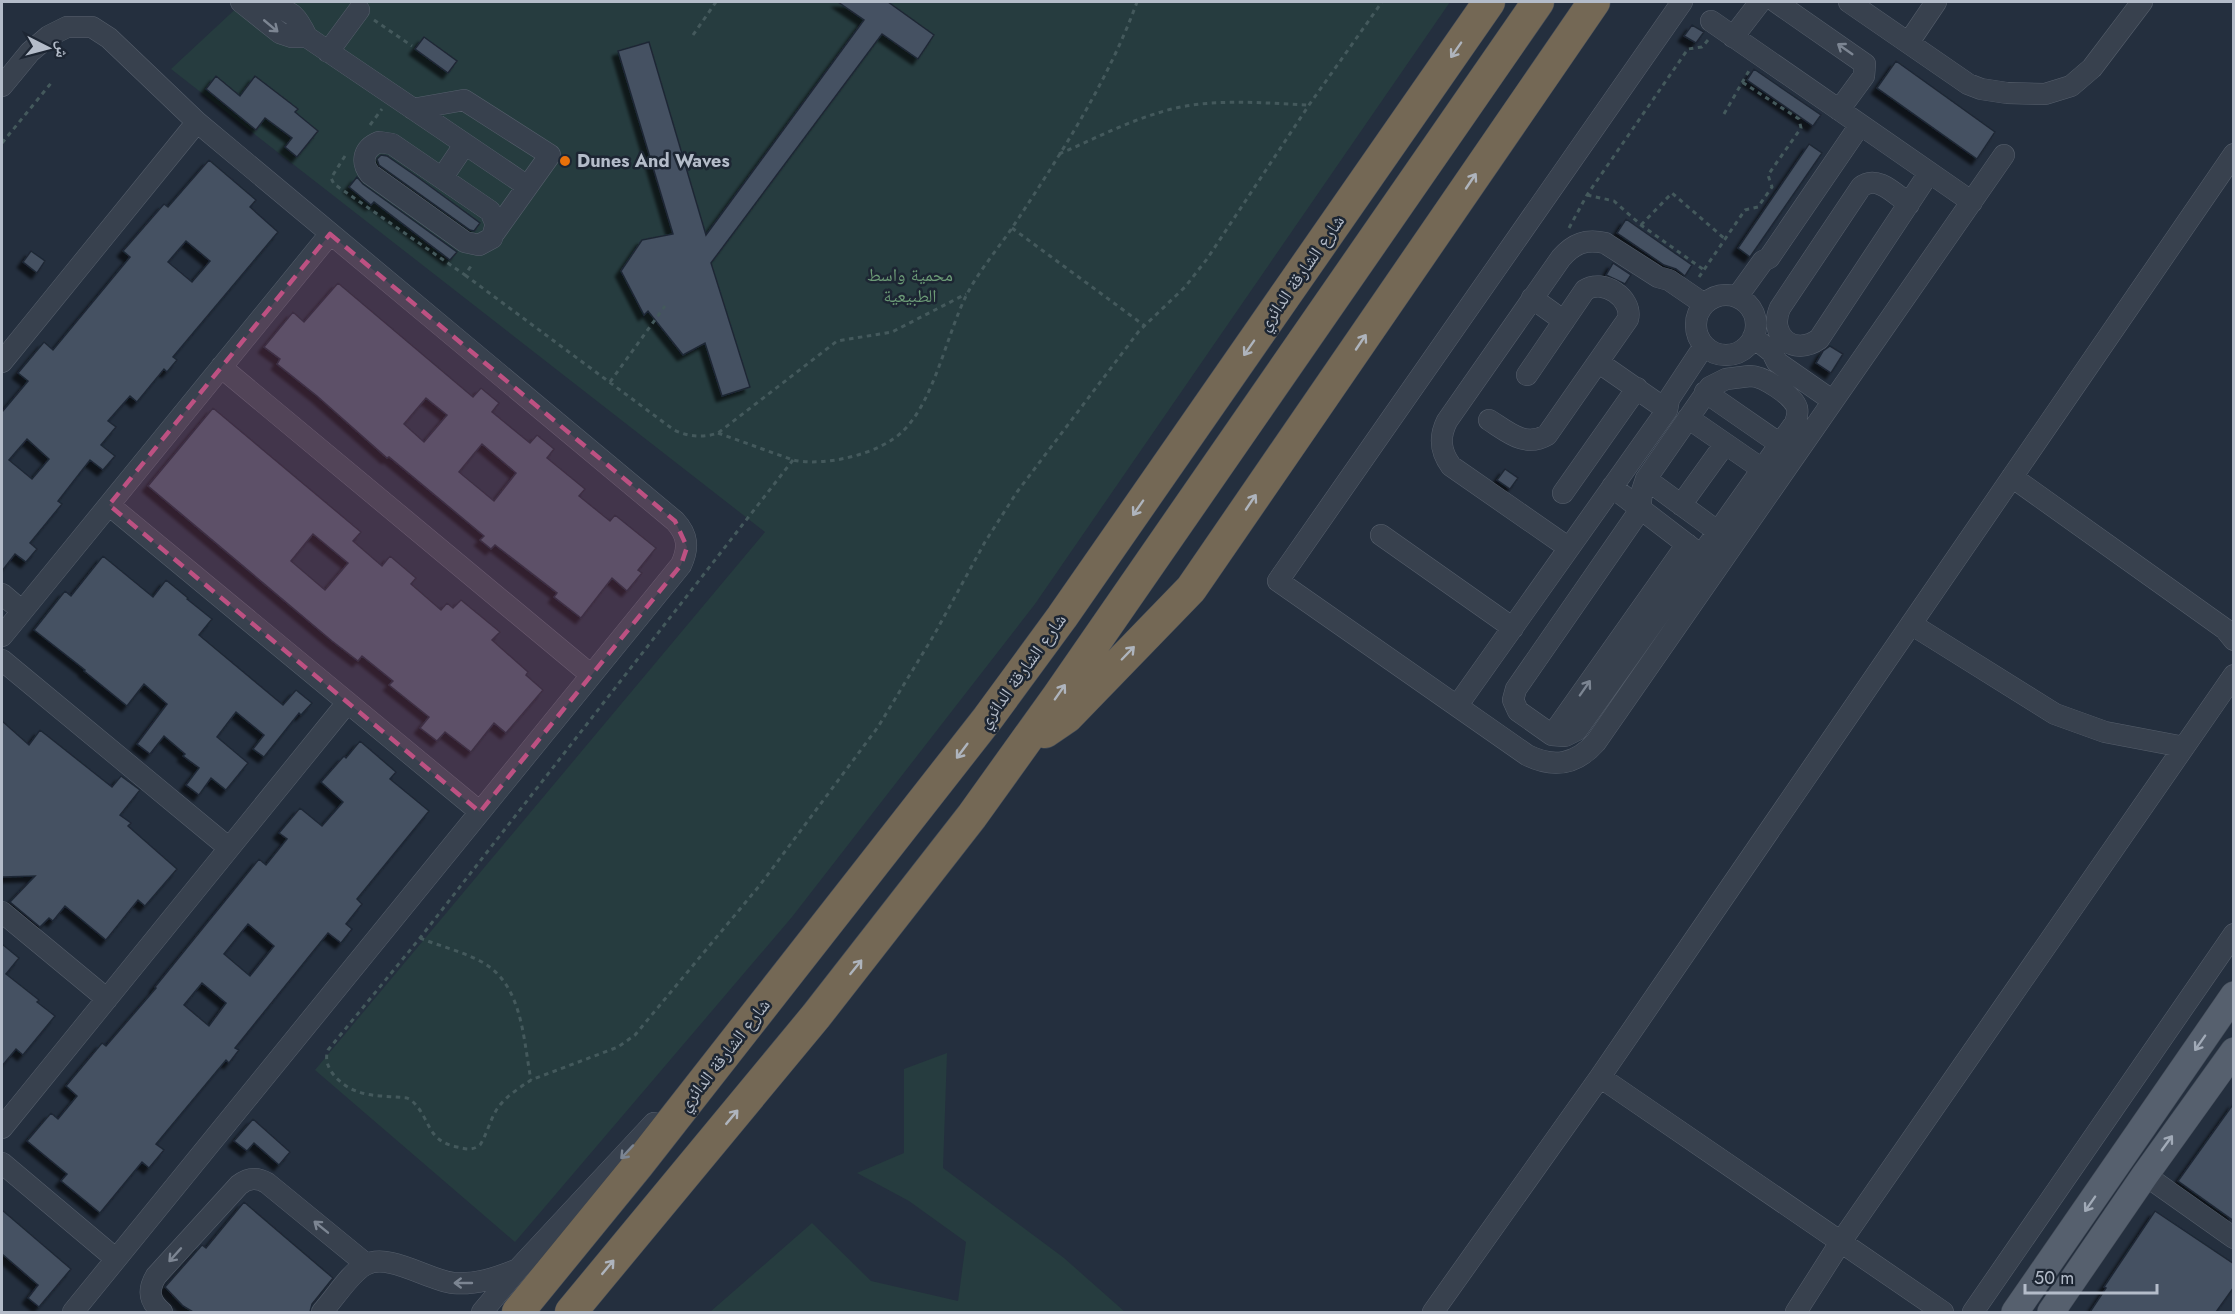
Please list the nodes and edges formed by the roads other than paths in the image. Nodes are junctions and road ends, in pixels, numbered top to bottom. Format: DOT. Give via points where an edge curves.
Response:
graph roads {
  1 [pos="241,2"];
  2 [pos="264,2"];
  3 [pos="1489,2"];
  4 [pos="1538,2"];
  5 [pos="1594,2"];
  6 [pos="1682,2"];
  7 [pos="1760,2"];
  8 [pos="1776,2"];
  9 [pos="1849,2"];
  10 [pos="1936,2"];
  11 [pos="2142,2"];
  12 [pos="359,9"];
  13 [pos="1716,25"];
  14 [pos="307,37"];
  15 [pos="1909,42"];
  16 [pos="328,52"];
  17 [pos="2,86"];
  18 [pos="413,109"];
  19 [pos="1839,110"];
  20 [pos="196,122"];
  21 [pos="1860,125"];
  22 [pos="465,144"];
  23 [pos="2004,154"];
  24 [pos="2234,154"];
  25 [pos="1929,173"];
  26 [pos="442,178"];
  27 [pos="527,186"];
  28 [pos="1972,202"];
  29 [pos="1909,204"];
  30 [pos="495,232"];
  31 [pos="330,234"];
  32 [pos="1532,298"];
  33 [pos="1742,300"];
  34 [pos="1696,303"];
  35 [pos="1564,321"];
  36 [pos="1750,342"];
  37 [pos="1709,350"];
  38 [pos="2,362"];
  39 [pos="1599,362"];
  40 [pos="221,367"];
  41 [pos="1527,375"];
  42 [pos="1637,388"];
  43 [pos="1705,392"];
  44 [pos="1833,401"];
  45 [pos="1666,410"];
  46 [pos="1688,418"];
  47 [pos="1489,420"];
  48 [pos="1725,444"];
  49 [pos="1780,444"];
  50 [pos="1762,469"];
  51 [pos="2012,477"];
  52 [pos="1646,479"];
  53 [pos="1612,487"];
  54 [pos="1563,493"];
  55 [pos="109,505"];
  56 [pos="1681,505"];
  57 [pos="1640,510"];
  58 [pos="1745,510"];
  59 [pos="1717,531"];
  60 [pos="1381,535"];
  61 [pos="1569,548"];
  62 [pos="1694,550"];
  63 [pos="2,594"];
  64 [pos="22,611"];
  65 [pos="1911,624"];
  66 [pos="1513,628"];
  67 [pos="2,636"];
  68 [pos="2234,640"];
  69 [pos="2,660"];
  70 [pos="591,675"];
  71 [pos="2234,675"];
  72 [pos="347,703"];
  73 [pos="1457,706"];
  74 [pos="1022,747"];
  75 [pos="2184,747"];
  76 [pos="480,812"];
  77 [pos="229,848"];
  78 [pos="2,912"];
  79 [pos="2234,934"];
  80 [pos="2234,995"];
  81 [pos="107,999"];
  82 [pos="2234,1051"];
  83 [pos="714,1068"];
  84 [pos="1600,1077"];
  85 [pos="2,1128"];
  86 [pos="2,1163"];
  87 [pos="2145,1175"];
  88 [pos="2234,1238"];
  89 [pos="1840,1243"];
  90 [pos="116,1259"];
  91 [pos="366,1264"];
  92 [pos="519,1268"];
  93 [pos="1439,1310"];
  94 [pos="73,1312"];
  95 [pos="162,1312"];
  96 [pos="322,1312"];
  97 [pos="482,1312"];
  98 [pos="518,1312"];
  99 [pos="571,1312"];
  100 [pos="1796,1312"];
  101 [pos="1943,1312"];
  102 [pos="1973,1312"];
  103 [pos="2015,1312"];
  104 [pos="2051,1312"];
  1 -- 14 [label="street, one-way" via="280,33"];
  2 -- 14 [label="street" via="295,15"];
  3 -- 83 [label="highway, شارع الشارقة الدائري, one-way" via="1062,617"];
  74 -- 4 [label="highway, one-way"];
  74 -- 5 [label="highway, one-way" via="1067,717 1191,589"];
  6 -- 13 [label="street"];
  6 -- 73 [label="street" via="1278,581"];
  7 -- 13 [label="street"];
  19 -- 8 [label="street, one-way" via="1864,76 1865,64"];
  9 -- 15 [label="street"];
  10 -- 15 [label="street"];
  11 -- 15 [label="street" via="2082,78 2045,94 1981,89"];
  12 -- 16 [label="street"];
  13 -- 19 [label="street"];
  14 -- 16 [label="street"];
  16 -- 18 [label="street"];
  17 -- 20 [label="street" via="49,36 67,27 92,27 109,38"];
  18 -- 22 [label="street"];
  18 -- 27 [label="street" via="464,100 550,155"];
  19 -- 21 [label="street"];
  20 -- 31 [label="street"];
  20 -- 38 [label="street"];
  21 -- 25 [label="street"];
  21 -- 33 [label="street" via="1769,258 1768,268"];
  22 -- 26 [label="street"];
  22 -- 27 [label="street"];
  23 -- 28 [label="street"];
  24 -- 51 [label="street"];
  25 -- 28 [label="street"];
  25 -- 29 [label="street"];
  26 -- 30 [label="street" via="490,211"];
  26 -- 30 [label="street" via="386,142 373,144 365,155 370,174 465,242 486,243"];
  27 -- 30 [label="street"];
  28 -- 44 [label="street"];
  29 -- 29 [label="street" via="1819,339 1797,346 1783,338 1776,323 1780,308 1861,187 1876,182"];
  31 -- 40 [label="street"];
  31 -- 70 [label="street" via="682,528 687,547 681,565"];
  32 -- 34 [label="street" via="1568,250 1586,242 1605,243 1658,277 1663,288"];
  32 -- 35 [label="street"];
  32 -- 61 [label="street" via="1447,421 1442,449 1458,473"];
  33 -- 34 [label="street" via="1719,296"];
  33 -- 36 [label="street" via="1755,319"];
  34 -- 37 [label="street" via="1696,330"];
  35 -- 39 [label="street" via="1585,290 1595,286 1605,287 1627,303 1628,319"];
  35 -- 41 [label="street"];
  36 -- 37 [label="street" via="1731,355"];
  36 -- 44 [label="street" via="1766,360 1777,362"];
  37 -- 45 [label="street" via="1676,404"];
  39 -- 42 [label="street"];
  39 -- 47 [label="street" via="1547,435 1540,439 1525,441"];
  40 -- 55 [label="street"];
  40 -- 70 [label="street"];
  42 -- 45 [label="street"];
  42 -- 54 [label="street"];
  43 -- 46 [label="street"];
  43 -- 49 [label="street"];
  43 -- 49 [label="street" via="1726,379 1753,376 1792,399 1797,408 1795,423"];
  44 -- 58 [label="street"];
  45 -- 53 [label="street"];
  46 -- 48 [label="street"];
  46 -- 52 [label="street"];
  48 -- 50 [label="street"];
  48 -- 56 [label="street"];
  49 -- 50 [label="street"];
  50 -- 58 [label="street"];
  51 -- 65 [label="street"];
  51 -- 68 [label="street" via="2225,629"];
  52 -- 56 [label="street"];
  52 -- 57 [label="street"];
  53 -- 57 [label="street"];
  53 -- 61 [label="street"];
  55 -- 64 [label="street"];
  55 -- 72 [label="street"];
  56 -- 59 [label="street"];
  57 -- 62 [label="street"];
  57 -- 62 [label="street, one-way" via="1513,694 1518,711 1552,735 1565,736 1577,730"];
  58 -- 59 [label="street"];
  58 -- 73 [label="street" via="1588,752 1564,763 1539,761"];
  59 -- 62 [label="street"];
  60 -- 66 [label="street"];
  61 -- 66 [label="street"];
  63 -- 64 [label="street"];
  64 -- 67 [label="street"];
  65 -- 75 [label="street" via="2055,714 2104,732"];
  65 -- 84 [label="street"];
  66 -- 73 [label="street"];
  69 -- 77 [label="street"];
  70 -- 76 [label="street"];
  71 -- 75 [label="street"];
  72 -- 76 [label="street"];
  72 -- 77 [label="street"];
  99 -- 74 [label="highway, one-way" via="869,950"];
  75 -- 89 [label="street"];
  76 -- 90 [label="street"];
  77 -- 81 [label="street"];
  78 -- 81 [label="street"];
  79 -- 102 [label="street"];
  80 -- 103 [label="main road, one-way"];
  81 -- 85 [label="street"];
  87 -- 82 [label="main road, one-way"];
  83 -- 92 [label="street, one-way" via="656,1120"];
  83 -- 98 [label="highway, شارع الشارقة الدائري"];
  84 -- 89 [label="street"];
  84 -- 93 [label="street"];
  86 -- 90 [label="street"];
  87 -- 88 [label="street"];
  87 -- 104 [label="main road"];
  89 -- 100 [label="street"];
  89 -- 101 [label="street"];
  90 -- 94 [label="street"];
  92 -- 91 [label="street, one-way" via="487,1281 453,1283 390,1262"];
  91 -- 95 [label="street, one-way" via="267,1183 249,1179 239,1185 156,1276 151,1299"];
  91 -- 96 [label="street"];
  92 -- 97 [label="street"];
}
